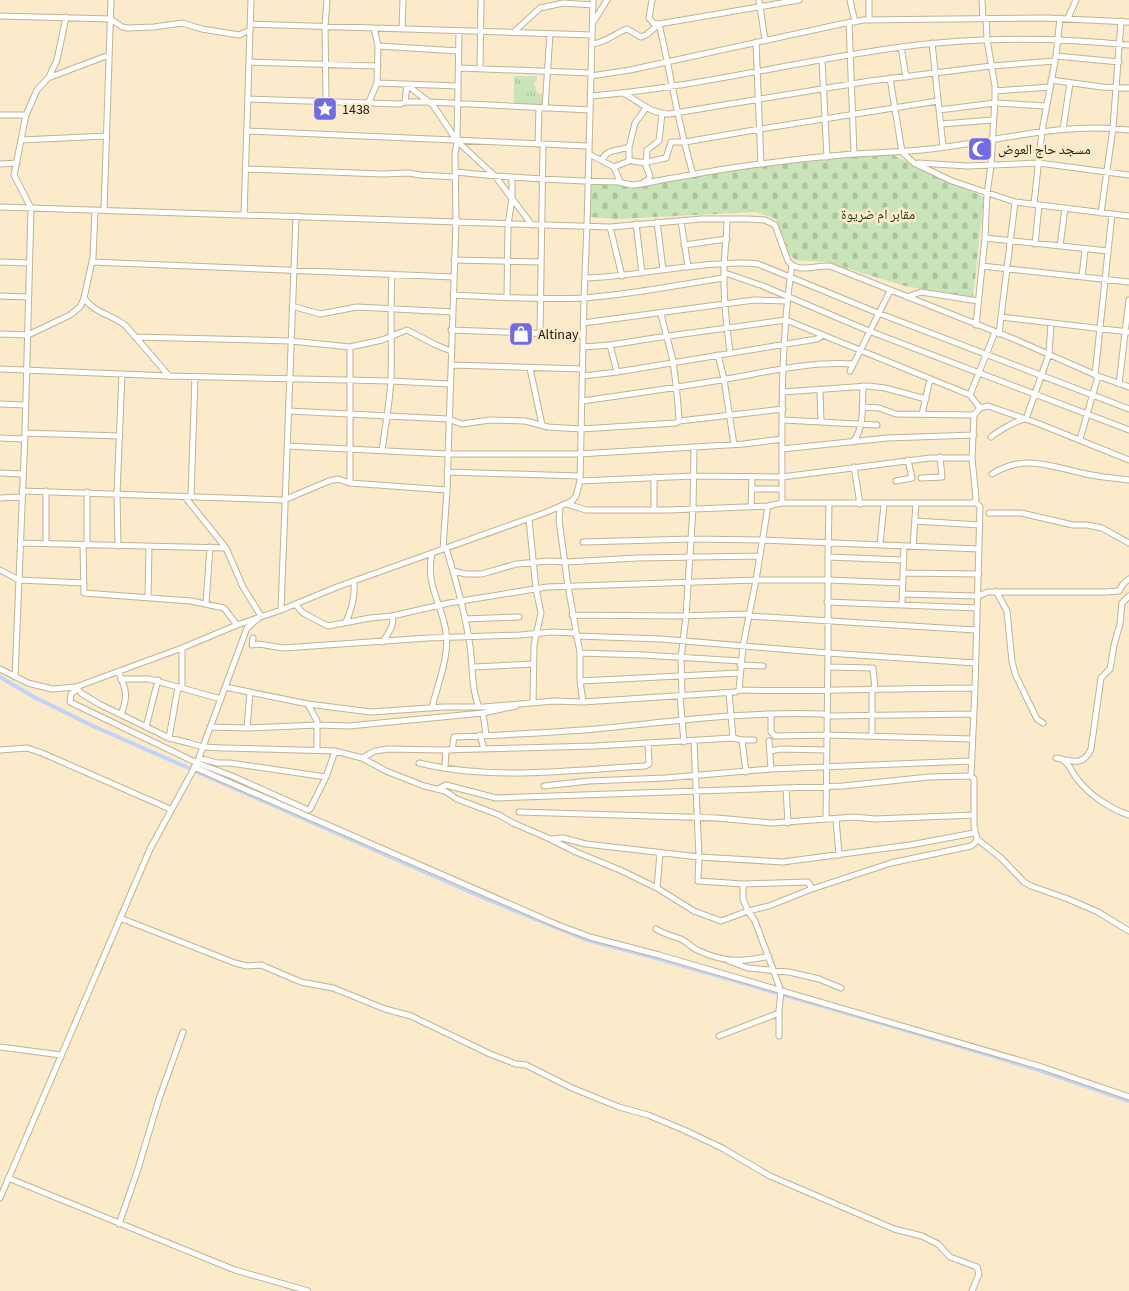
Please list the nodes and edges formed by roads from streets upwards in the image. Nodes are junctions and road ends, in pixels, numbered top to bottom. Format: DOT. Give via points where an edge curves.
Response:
graph roads {
  1 [pos="111,0"];
  2 [pos="251,0"];
  3 [pos="327,0"];
  4 [pos="403,0"];
  5 [pos="481,0"];
  6 [pos="607,0"];
  7 [pos="652,0"];
  8 [pos="759,0"];
  9 [pos="799,0"];
  10 [pos="850,0"];
  11 [pos="870,0"];
  12 [pos="982,0"];
  13 [pos="1076,0"];
  14 [pos="593,3"];
  15 [pos="760,7"];
  16 [pos="0,16"];
  17 [pos="66,17"];
  18 [pos="985,18"];
  19 [pos="1060,18"];
  20 [pos="1068,18"];
  21 [pos="110,19"];
  22 [pos="869,20"];
  23 [pos="1121,21"];
  24 [pos="593,22"];
  25 [pos="852,22"];
  26 [pos="1129,22"];
  27 [pos="250,24"];
  28 [pos="659,24"];
  29 [pos="325,26"];
  30 [pos="374,28"];
  31 [pos="402,29"];
  32 [pos="250,30"];
  33 [pos="459,31"];
  34 [pos="480,32"];
  35 [pos="512,33"];
  36 [pos="550,34"];
  37 [pos="592,36"];
  38 [pos="765,40"];
  39 [pos="987,40"];
  40 [pos="1057,40"];
  41 [pos="756,42"];
  42 [pos="592,44"];
  43 [pos="932,44"];
  44 [pos="1120,44"];
  45 [pos="1129,45"];
  46 [pos="378,46"];
  47 [pos="901,47"];
  48 [pos="459,51"];
  49 [pos="109,55"];
  50 [pos="849,55"];
  51 [pos="1056,59"];
  52 [pos="822,60"];
  53 [pos="668,61"];
  54 [pos="249,62"];
  55 [pos="1119,62"];
  56 [pos="326,65"];
  57 [pos="378,66"];
  58 [pos="991,66"];
  59 [pos="458,68"];
  60 [pos="480,70"];
  61 [pos="548,72"];
  62 [pos="757,72"];
  63 [pos="936,73"];
  64 [pos="591,75"];
  65 [pos="906,77"];
  66 [pos="48,78"];
  67 [pos="890,78"];
  68 [pos="1051,80"];
  69 [pos="377,83"];
  70 [pos="1070,83"];
  71 [pos="851,84"];
  72 [pos="407,85"];
  73 [pos="458,86"];
  74 [pos="672,86"];
  75 [pos="1050,87"];
  76 [pos="1116,87"];
  77 [pos="824,88"];
  78 [pos="1129,88"];
  79 [pos="995,92"];
  80 [pos="624,93"];
  81 [pos="590,96"];
  82 [pos="248,99"];
  83 [pos="759,99"];
  84 [pos="938,101"];
  85 [pos="326,102"];
  86 [pos="369,102"];
  87 [pos="405,102"];
  88 [pos="429,102"];
  89 [pos="458,103"];
  90 [pos="994,103"];
  91 [pos="1046,106"];
  92 [pos="542,108"];
  93 [pos="646,108"];
  94 [pos="895,108"];
  95 [pos="590,110"];
  96 [pos="939,110"];
  97 [pos="677,113"];
  98 [pos="662,114"];
  99 [pos="852,114"];
  100 [pos="0,115"];
  101 [pos="26,115"];
  102 [pos="825,118"];
  103 [pos="993,120"];
  104 [pos="941,124"];
  105 [pos="1113,128"];
  106 [pos="760,129"];
  107 [pos="1063,129"];
  108 [pos="1129,130"];
  109 [pos="247,131"];
  110 [pos="1042,131"];
  111 [pos="107,136"];
  112 [pos="992,139"];
  113 [pos="21,140"];
  114 [pos="457,141"];
  115 [pos="684,142"];
  116 [pos="540,145"];
  117 [pos="588,146"];
  118 [pos="629,146"];
  119 [pos="943,147"];
  120 [pos="902,152"];
  121 [pos="588,154"];
  122 [pos="854,154"];
  123 [pos="827,157"];
  124 [pos="602,160"];
  125 [pos="630,160"];
  126 [pos="647,162"];
  127 [pos="17,163"];
  128 [pos="914,163"];
  129 [pos="1039,163"];
  130 [pos="0,164"];
  131 [pos="761,164"];
  132 [pos="991,165"];
  133 [pos="614,167"];
  134 [pos="245,169"];
  135 [pos="1106,171"];
  136 [pos="693,174"];
  137 [pos="456,175"];
  138 [pos="1129,175"];
  139 [pos="495,176"];
  140 [pos="512,178"];
  141 [pos="543,179"];
  142 [pos="588,181"];
  143 [pos="620,182"];
  144 [pos="642,184"];
  145 [pos="987,194"];
  146 [pos="512,199"];
  147 [pos="1015,202"];
  148 [pos="1036,204"];
  149 [pos="0,207"];
  150 [pos="30,208"];
  151 [pos="1065,208"];
  152 [pos="95,210"];
  153 [pos="104,210"];
  154 [pos="1101,213"];
  155 [pos="1112,214"];
  156 [pos="244,215"];
  157 [pos="296,216"];
  158 [pos="1129,216"];
  159 [pos="727,219"];
  160 [pos="681,221"];
  161 [pos="456,222"];
  162 [pos="657,222"];
  163 [pos="508,224"];
  164 [pos="532,224"];
  165 [pos="636,224"];
  166 [pos="542,225"];
  167 [pos="588,225"];
  168 [pos="610,227"];
  169 [pos="727,238"];
  170 [pos="985,238"];
  171 [pos="1010,241"];
  172 [pos="1035,244"];
  173 [pos="684,245"];
  174 [pos="1060,246"];
  175 [pos="1085,249"];
  176 [pos="1108,251"];
  177 [pos="454,260"];
  178 [pos="507,261"];
  179 [pos="0,262"];
  180 [pos="92,262"];
  181 [pos="541,262"];
  182 [pos="28,263"];
  183 [pos="725,264"];
  184 [pos="792,265"];
  185 [pos="982,266"];
  186 [pos="688,267"];
  187 [pos="1007,268"];
  188 [pos="294,270"];
  189 [pos="664,270"];
  190 [pos="642,273"];
  191 [pos="392,274"];
  192 [pos="622,276"];
  193 [pos="724,276"];
  194 [pos="790,276"];
  195 [pos="454,277"];
  196 [pos="1082,277"];
  197 [pos="585,278"];
  198 [pos="1105,279"];
  199 [pos="1129,282"];
  200 [pos="890,291"];
  201 [pos="453,295"];
  202 [pos="0,296"];
  203 [pos="27,297"];
  204 [pos="907,297"];
  205 [pos="84,298"];
  206 [pos="506,298"];
  207 [pos="584,298"];
  208 [pos="540,299"];
  209 [pos="787,299"];
  210 [pos="1129,300"];
  211 [pos="978,301"];
  212 [pos="724,305"];
  213 [pos="292,306"];
  214 [pos="390,309"];
  215 [pos="452,312"];
  216 [pos="661,313"];
  217 [pos="878,313"];
  218 [pos="1001,317"];
  219 [pos="786,320"];
  220 [pos="584,323"];
  221 [pos="1051,323"];
  222 [pos="976,325"];
  223 [pos="727,328"];
  224 [pos="1100,328"];
  225 [pos="451,330"];
  226 [pos="869,331"];
  227 [pos="1127,332"];
  228 [pos="540,333"];
  229 [pos="997,333"];
  230 [pos="0,334"];
  231 [pos="583,334"];
  232 [pos="392,335"];
  233 [pos="823,335"];
  234 [pos="28,336"];
  235 [pos="667,336"];
  236 [pos="135,337"];
  237 [pos="291,341"];
  238 [pos="785,344"];
  239 [pos="610,345"];
  240 [pos="350,346"];
  241 [pos="583,347"];
  242 [pos="860,350"];
  243 [pos="451,351"];
  244 [pos="730,352"];
  245 [pos="986,354"];
  246 [pos="1049,354"];
  247 [pos="718,355"];
  248 [pos="673,363"];
  249 [pos="853,364"];
  250 [pos="451,365"];
  251 [pos="0,368"];
  252 [pos="530,368"];
  253 [pos="583,369"];
  254 [pos="783,369"];
  255 [pos="26,370"];
  256 [pos="850,371"];
  257 [pos="617,372"];
  258 [pos="978,373"];
  259 [pos="122,374"];
  260 [pos="1042,375"];
  261 [pos="1096,375"];
  262 [pos="169,376"];
  263 [pos="583,376"];
  264 [pos="195,377"];
  265 [pos="724,379"];
  266 [pos="930,379"];
  267 [pos="290,380"];
  268 [pos="349,381"];
  269 [pos="391,381"];
  270 [pos="450,384"];
  271 [pos="1119,384"];
  272 [pos="863,386"];
  273 [pos="676,388"];
  274 [pos="1129,388"];
  275 [pos="820,389"];
  276 [pos="783,392"];
  277 [pos="970,395"];
  278 [pos="1034,395"];
  279 [pos="1093,395"];
  280 [pos="926,399"];
  281 [pos="582,401"];
  282 [pos="0,404"];
  283 [pos="25,405"];
  284 [pos="862,407"];
  285 [pos="980,408"];
  286 [pos="1129,409"];
  287 [pos="783,410"];
  288 [pos="289,411"];
  289 [pos="349,414"];
  290 [pos="729,414"];
  291 [pos="922,414"];
  292 [pos="1086,415"];
  293 [pos="386,416"];
  294 [pos="974,416"];
  295 [pos="448,419"];
  296 [pos="1026,419"];
  297 [pos="783,420"];
  298 [pos="680,421"];
  299 [pos="821,421"];
  300 [pos="862,423"];
  301 [pos="542,425"];
  302 [pos="877,425"];
  303 [pos="581,429"];
  304 [pos="1129,430"];
  305 [pos="974,435"];
  306 [pos="24,436"];
  307 [pos="120,436"];
  308 [pos="991,437"];
  309 [pos="0,438"];
  310 [pos="782,439"];
  311 [pos="1080,439"];
  312 [pos="852,442"];
  313 [pos="734,445"];
  314 [pos="287,446"];
  315 [pos="694,447"];
  316 [pos="782,449"];
  317 [pos="349,450"];
  318 [pos="382,451"];
  319 [pos="448,454"];
  320 [pos="580,454"];
  321 [pos="940,457"];
  322 [pos="972,458"];
  323 [pos="908,460"];
  324 [pos="1129,460"];
  325 [pos="854,467"];
  326 [pos="447,472"];
  327 [pos="0,473"];
  328 [pos="22,474"];
  329 [pos="992,474"];
  330 [pos="693,476"];
  331 [pos="654,477"];
  332 [pos="752,477"];
  333 [pos="782,477"];
  334 [pos="580,478"];
  335 [pos="921,478"];
  336 [pos="1129,480"];
  337 [pos="896,481"];
  338 [pos="350,483"];
  339 [pos="752,489"];
  340 [pos="782,489"];
  341 [pos="447,490"];
  342 [pos="46,491"];
  343 [pos="87,492"];
  344 [pos="117,493"];
  345 [pos="22,494"];
  346 [pos="184,496"];
  347 [pos="191,497"];
  348 [pos="0,498"];
  349 [pos="284,500"];
  350 [pos="976,502"];
  351 [pos="782,503"];
  352 [pos="567,504"];
  353 [pos="829,504"];
  354 [pos="860,504"];
  355 [pos="884,504"];
  356 [pos="916,504"];
  357 [pos="752,506"];
  358 [pos="768,506"];
  359 [pos="560,507"];
  360 [pos="693,508"];
  361 [pos="654,510"];
  362 [pos="989,513"];
  363 [pos="529,519"];
  364 [pos="915,521"];
  365 [pos="980,525"];
  366 [pos="690,539"];
  367 [pos="762,540"];
  368 [pos="583,542"];
  369 [pos="828,542"];
  370 [pos="20,543"];
  371 [pos="46,543"];
  372 [pos="1129,543"];
  373 [pos="85,544"];
  374 [pos="880,544"];
  375 [pos="118,546"];
  376 [pos="904,546"];
  377 [pos="913,546"];
  378 [pos="149,547"];
  379 [pos="210,548"];
  380 [pos="226,548"];
  381 [pos="445,548"];
  382 [pos="979,549"];
  383 [pos="432,553"];
  384 [pos="760,556"];
  385 [pos="690,557"];
  386 [pos="828,557"];
  387 [pos="903,560"];
  388 [pos="533,562"];
  389 [pos="566,562"];
  390 [pos="0,570"];
  391 [pos="453,571"];
  392 [pos="904,573"];
  393 [pos="979,574"];
  394 [pos="1129,579"];
  395 [pos="19,580"];
  396 [pos="756,580"];
  397 [pos="828,580"];
  398 [pos="354,581"];
  399 [pos="688,582"];
  400 [pos="84,583"];
  401 [pos="903,583"];
  402 [pos="978,585"];
  403 [pos="568,586"];
  404 [pos="536,589"];
  405 [pos="988,592"];
  406 [pos="996,592"];
  407 [pos="902,594"];
  408 [pos="978,596"];
  409 [pos="1129,596"];
  410 [pos="148,598"];
  411 [pos="462,601"];
  412 [pos="827,602"];
  413 [pos="206,604"];
  414 [pos="295,604"];
  415 [pos="438,605"];
  416 [pos="902,605"];
  417 [pos="977,608"];
  418 [pos="281,610"];
  419 [pos="572,615"];
  420 [pos="748,615"];
  421 [pos="262,616"];
  422 [pos="392,616"];
  423 [pos="686,616"];
  424 [pos="519,617"];
  425 [pos="465,619"];
  426 [pos="346,622"];
  427 [pos="828,622"];
  428 [pos="237,625"];
  429 [pos="976,630"];
  430 [pos="536,634"];
  431 [pos="575,634"];
  432 [pos="468,636"];
  433 [pos="447,637"];
  434 [pos="253,638"];
  435 [pos="682,641"];
  436 [pos="383,642"];
  437 [pos="743,646"];
  438 [pos="182,648"];
  439 [pos="580,653"];
  440 [pos="828,653"];
  441 [pos="681,658"];
  442 [pos="741,663"];
  443 [pos="975,663"];
  444 [pos="533,664"];
  445 [pos="763,666"];
  446 [pos="473,667"];
  447 [pos="828,667"];
  448 [pos="0,669"];
  449 [pos="119,671"];
  450 [pos="739,673"];
  451 [pos="681,675"];
  452 [pos="15,677"];
  453 [pos="121,680"];
  454 [pos="158,680"];
  455 [pos="580,681"];
  456 [pos="180,687"];
  457 [pos="225,687"];
  458 [pos="77,688"];
  459 [pos="975,688"];
  460 [pos="873,689"];
  461 [pos="739,690"];
  462 [pos="827,690"];
  463 [pos="250,692"];
  464 [pos="729,693"];
  465 [pos="681,696"];
  466 [pos="221,698"];
  467 [pos="583,702"];
  468 [pos="533,703"];
  469 [pos="308,704"];
  470 [pos="524,704"];
  471 [pos="479,707"];
  472 [pos="432,708"];
  473 [pos="483,713"];
  474 [pos="121,714"];
  475 [pos="973,714"];
  476 [pos="771,715"];
  477 [pos="872,715"];
  478 [pos="827,716"];
  479 [pos="732,717"];
  480 [pos="681,721"];
  481 [pos="1043,723"];
  482 [pos="318,725"];
  483 [pos="146,727"];
  484 [pos="210,727"];
  485 [pos="247,728"];
  486 [pos="483,735"];
  487 [pos="826,735"];
  488 [pos="872,736"];
  489 [pos="169,738"];
  490 [pos="733,738"];
  491 [pos="972,739"];
  492 [pos="742,740"];
  493 [pos="754,740"];
  494 [pos="769,740"];
  495 [pos="694,741"];
  496 [pos="684,742"];
  497 [pos="648,744"];
  498 [pos="203,747"];
  499 [pos="484,749"];
  500 [pos="0,750"];
  501 [pos="317,750"];
  502 [pos="446,750"];
  503 [pos="452,750"];
  504 [pos="827,750"];
  505 [pos="335,751"];
  506 [pos="770,751"];
  507 [pos="362,758"];
  508 [pos="1056,758"];
  509 [pos="1063,759"];
  510 [pos="971,761"];
  511 [pos="196,763"];
  512 [pos="419,763"];
  513 [pos="445,768"];
  514 [pos="827,768"];
  515 [pos="772,769"];
  516 [pos="746,772"];
  517 [pos="695,775"];
  518 [pos="971,776"];
  519 [pos="326,778"];
  520 [pos="544,786"];
  521 [pos="826,786"];
  522 [pos="440,788"];
  523 [pos="786,788"];
  524 [pos="696,790"];
  525 [pos="170,810"];
  526 [pos="519,812"];
  527 [pos="974,815"];
  528 [pos="1129,815"];
  529 [pos="698,818"];
  530 [pos="826,819"];
  531 [pos="836,819"];
  532 [pos="788,823"];
  533 [pos="974,833"];
  534 [pos="977,839"];
  535 [pos="550,840"];
  536 [pos="660,853"];
  537 [pos="839,855"];
  538 [pos="699,857"];
  539 [pos="743,884"];
  540 [pos="656,888"];
  541 [pos="812,889"];
  542 [pos="748,911"];
  543 [pos="120,918"];
  544 [pos="656,929"];
  545 [pos="1129,930"];
  546 [pos="769,956"];
  547 [pos="726,960"];
  548 [pos="774,971"];
  549 [pos="841,988"];
  550 [pos="781,991"];
  551 [pos="779,1013"];
  552 [pos="183,1032"];
  553 [pos="719,1036"];
  554 [pos="779,1036"];
  555 [pos="0,1047"];
  556 [pos="61,1055"];
  557 [pos="1129,1097"];
  558 [pos="8,1178"];
  559 [pos="0,1198"];
  560 [pos="118,1224"];
  561 [pos="308,1291"];
  562 [pos="972,1291"];
  1 -- 21 [label="street"];
  2 -- 27 [label="street"];
  3 -- 29 [label="street"];
  4 -- 31 [label="street"];
  5 -- 34 [label="street"];
  6 -- 24 [label="street"];
  7 -- 28 [label="street" via="648,18"];
  8 -- 15 [label="street"];
  9 -- 15 [label="street"];
  10 -- 25 [label="street"];
  11 -- 22 [label="street"];
  12 -- 18 [label="street"];
  13 -- 20 [label="street"];
  14 -- 24 [label="street"];
  14 -- 35 [label="street" via="563,3 540,8"];
  15 -- 28 [label="street"];
  15 -- 38 [label="street"];
  16 -- 17 [label="street"];
  17 -- 21 [label="street"];
  17 -- 66 [label="street" via="56,60"];
  18 -- 19 [label="street"];
  18 -- 22 [label="street"];
  18 -- 39 [label="street"];
  19 -- 20 [label="street"];
  19 -- 40 [label="street"];
  20 -- 23 [label="street"];
  21 -- 32 [label="street" via="128,28 182,23 239,35"];
  21 -- 49 [label="street"];
  22 -- 25 [label="street"];
  23 -- 26 [label="street"];
  23 -- 44 [label="street"];
  24 -- 37 [label="street"];
  25 -- 38 [label="street"];
  25 -- 50 [label="street"];
  27 -- 29 [label="street"];
  27 -- 32 [label="street"];
  28 -- 42 [label="street" via="641,37 627,29 604,42"];
  28 -- 53 [label="street"];
  29 -- 30 [label="street"];
  29 -- 56 [label="street"];
  30 -- 31 [label="street"];
  30 -- 46 [label="street"];
  31 -- 33 [label="street"];
  32 -- 54 [label="street"];
  33 -- 34 [label="street"];
  33 -- 48 [label="street"];
  34 -- 35 [label="street"];
  34 -- 60 [label="street"];
  35 -- 36 [label="street"];
  36 -- 37 [label="street"];
  36 -- 61 [label="street"];
  37 -- 42 [label="street"];
  38 -- 41 [label="street"];
  39 -- 40 [label="street"];
  39 -- 43 [label="street"];
  39 -- 58 [label="street"];
  40 -- 44 [label="street"];
  40 -- 51 [label="street"];
  41 -- 53 [label="street"];
  41 -- 62 [label="street"];
  42 -- 64 [label="street"];
  43 -- 47 [label="street"];
  43 -- 63 [label="street"];
  44 -- 45 [label="street"];
  44 -- 55 [label="street"];
  46 -- 48 [label="street"];
  46 -- 57 [label="street"];
  47 -- 50 [label="street"];
  47 -- 65 [label="street"];
  48 -- 59 [label="street"];
  49 -- 66 [label="street"];
  49 -- 111 [label="street"];
  50 -- 52 [label="street"];
  50 -- 71 [label="street"];
  51 -- 55 [label="street"];
  51 -- 58 [label="street"];
  51 -- 68 [label="street"];
  52 -- 62 [label="street"];
  52 -- 77 [label="street"];
  53 -- 64 [label="street"];
  53 -- 74 [label="street"];
  54 -- 56 [label="street"];
  54 -- 82 [label="street"];
  55 -- 76 [label="street"];
  56 -- 57 [label="street"];
  56 -- 85 [label="street"];
  57 -- 69 [label="street"];
  58 -- 63 [label="street"];
  58 -- 79 [label="street"];
  59 -- 60 [label="street"];
  59 -- 73 [label="street"];
  60 -- 61 [label="street"];
  61 -- 64 [label="street"];
  61 -- 92 [label="street"];
  62 -- 74 [label="street"];
  62 -- 83 [label="street"];
  63 -- 65 [label="street"];
  63 -- 84 [label="street"];
  64 -- 81 [label="street"];
  65 -- 67 [label="street"];
  66 -- 101 [label="street" via="37,90"];
  67 -- 71 [label="street"];
  67 -- 94 [label="street"];
  68 -- 70 [label="street"];
  68 -- 75 [label="street"];
  69 -- 72 [label="street"];
  69 -- 86 [label="street"];
  70 -- 76 [label="street"];
  70 -- 107 [label="street"];
  71 -- 77 [label="street"];
  71 -- 99 [label="street"];
  72 -- 73 [label="street"];
  72 -- 87 [label="street"];
  72 -- 88 [label="street"];
  73 -- 89 [label="street"];
  74 -- 80 [label="street"];
  74 -- 97 [label="street"];
  75 -- 79 [label="street"];
  75 -- 91 [label="street"];
  76 -- 78 [label="street"];
  76 -- 105 [label="street"];
  77 -- 83 [label="street"];
  77 -- 102 [label="street"];
  79 -- 90 [label="street"];
  80 -- 81 [label="street"];
  80 -- 93 [label="street"];
  81 -- 95 [label="street"];
  82 -- 85 [label="street"];
  82 -- 109 [label="street"];
  83 -- 97 [label="street"];
  83 -- 106 [label="street"];
  84 -- 94 [label="street"];
  84 -- 96 [label="street"];
  85 -- 86 [label="street"];
  86 -- 87 [label="street"];
  87 -- 88 [label="street"];
  88 -- 89 [label="street"];
  88 -- 114 [label="street"];
  89 -- 92 [label="street"];
  89 -- 114 [label="street"];
  90 -- 91 [label="street"];
  90 -- 96 [label="street"];
  90 -- 103 [label="street"];
  91 -- 110 [label="street"];
  92 -- 95 [label="street"];
  92 -- 116 [label="street"];
  93 -- 98 [label="street"];
  93 -- 118 [label="street" via="636,120"];
  94 -- 99 [label="street"];
  94 -- 120 [label="street"];
  95 -- 117 [label="street"];
  96 -- 104 [label="street"];
  97 -- 98 [label="street"];
  97 -- 115 [label="street"];
  98 -- 126 [label="street" via="659,141 647,150"];
  99 -- 102 [label="street"];
  99 -- 122 [label="street"];
  100 -- 101 [label="street"];
  101 -- 113 [label="street"];
  102 -- 106 [label="street"];
  102 -- 123 [label="street"];
  103 -- 104 [label="street"];
  103 -- 112 [label="street"];
  104 -- 119 [label="street"];
  105 -- 107 [label="street"];
  105 -- 108 [label="street"];
  105 -- 135 [label="street"];
  106 -- 115 [label="street"];
  106 -- 131 [label="street"];
  107 -- 110 [label="street"];
  109 -- 114 [label="street"];
  109 -- 134 [label="street"];
  110 -- 112 [label="street"];
  110 -- 129 [label="street"];
  111 -- 113 [label="street"];
  111 -- 153 [label="street"];
  112 -- 119 [label="street"];
  112 -- 132 [label="street"];
  113 -- 127 [label="street"];
  114 -- 116 [label="street"];
  114 -- 137 [label="street"];
  114 -- 139 [label="street"];
  115 -- 126 [label="street" via="671,142 666,158"];
  115 -- 136 [label="street"];
  116 -- 117 [label="street"];
  116 -- 141 [label="street"];
  117 -- 121 [label="street"];
  118 -- 124 [label="street" via="607,152"];
  118 -- 125 [label="street"];
  119 -- 120 [label="street"];
  120 -- 122 [label="street"];
  120 -- 128 [label="street"];
  121 -- 124 [label="street"];
  121 -- 142 [label="street"];
  122 -- 123 [label="street"];
  123 -- 131 [label="street"];
  124 -- 133 [label="street"];
  125 -- 126 [label="street"];
  125 -- 133 [label="street"];
  126 -- 144 [label="street" via="650,176"];
  127 -- 130 [label="street"];
  127 -- 150 [label="street" via="14,175"];
  128 -- 132 [label="street"];
  128 -- 145 [label="street"];
  129 -- 132 [label="street"];
  129 -- 135 [label="street"];
  129 -- 148 [label="street"];
  131 -- 136 [label="street"];
  132 -- 145 [label="street"];
  133 -- 143 [label="street"];
  134 -- 137 [label="street"];
  134 -- 156 [label="street"];
  135 -- 138 [label="street"];
  135 -- 154 [label="street"];
  136 -- 144 [label="street"];
  137 -- 139 [label="street"];
  137 -- 161 [label="street"];
  139 -- 140 [label="street"];
  139 -- 146 [label="street"];
  140 -- 141 [label="street"];
  140 -- 146 [label="street"];
  141 -- 142 [label="street"];
  141 -- 166 [label="street"];
  142 -- 143 [label="street"];
  142 -- 167 [label="street"];
  143 -- 144 [label="street"];
  145 -- 147 [label="street"];
  145 -- 170 [label="street"];
  146 -- 163 [label="street"];
  146 -- 164 [label="street"];
  147 -- 148 [label="street"];
  147 -- 171 [label="street"];
  148 -- 151 [label="street"];
  148 -- 172 [label="street"];
  149 -- 150 [label="street"];
  150 -- 152 [label="street"];
  150 -- 182 [label="street"];
  151 -- 154 [label="street"];
  151 -- 174 [label="street"];
  152 -- 153 [label="street"];
  152 -- 180 [label="street"];
  153 -- 156 [label="street"];
  154 -- 155 [label="street"];
  155 -- 158 [label="street"];
  155 -- 176 [label="street"];
  156 -- 157 [label="street"];
  157 -- 161 [label="street"];
  157 -- 188 [label="street"];
  159 -- 160 [label="street"];
  159 -- 169 [label="street"];
  159 -- 184 [label="street" via="763,219 773,223"];
  160 -- 162 [label="street"];
  160 -- 173 [label="street"];
  161 -- 163 [label="street"];
  161 -- 177 [label="street"];
  162 -- 165 [label="street"];
  162 -- 189 [label="street"];
  163 -- 164 [label="street"];
  163 -- 178 [label="street"];
  164 -- 166 [label="street"];
  165 -- 168 [label="street"];
  165 -- 190 [label="street"];
  166 -- 167 [label="street"];
  166 -- 181 [label="street"];
  167 -- 168 [label="street"];
  167 -- 197 [label="street"];
  168 -- 192 [label="street"];
  169 -- 173 [label="street"];
  169 -- 183 [label="street"];
  170 -- 171 [label="street"];
  170 -- 185 [label="street"];
  171 -- 172 [label="street"];
  171 -- 187 [label="street"];
  172 -- 174 [label="street"];
  173 -- 186 [label="street"];
  174 -- 175 [label="street"];
  175 -- 176 [label="street"];
  175 -- 196 [label="street"];
  176 -- 198 [label="street"];
  177 -- 178 [label="street"];
  177 -- 195 [label="street"];
  178 -- 181 [label="street"];
  178 -- 206 [label="street"];
  179 -- 182 [label="street"];
  180 -- 188 [label="street"];
  180 -- 205 [label="street"];
  181 -- 208 [label="street"];
  182 -- 203 [label="street"];
  183 -- 186 [label="street"];
  183 -- 193 [label="street"];
  183 -- 194 [label="street" via="758,264"];
  184 -- 194 [label="street"];
  184 -- 200 [label="street" via="803,268 830,266"];
  185 -- 187 [label="street"];
  185 -- 211 [label="street"];
  186 -- 189 [label="street"];
  187 -- 196 [label="street"];
  187 -- 218 [label="street"];
  188 -- 191 [label="street"];
  188 -- 213 [label="street"];
  189 -- 190 [label="street"];
  190 -- 192 [label="street"];
  191 -- 195 [label="street"];
  191 -- 214 [label="street"];
  192 -- 197 [label="street"];
  193 -- 207 [label="street"];
  193 -- 209 [label="street" via="763,286"];
  193 -- 212 [label="street"];
  194 -- 209 [label="street"];
  194 -- 217 [label="street"];
  195 -- 201 [label="street"];
  196 -- 198 [label="street"];
  197 -- 207 [label="street"];
  198 -- 199 [label="street"];
  198 -- 224 [label="street"];
  200 -- 204 [label="street"];
  200 -- 217 [label="street"];
  201 -- 206 [label="street"];
  201 -- 215 [label="street"];
  202 -- 203 [label="street"];
  203 -- 234 [label="street"];
  204 -- 211 [label="street" via="921,292"];
  204 -- 222 [label="street"];
  205 -- 234 [label="street" via="80,307 70,315"];
  205 -- 236 [label="street" via="94,309 119,320"];
  206 -- 208 [label="street"];
  207 -- 208 [label="street"];
  207 -- 220 [label="street"];
  208 -- 228 [label="street"];
  209 -- 212 [label="street"];
  209 -- 219 [label="street"];
  209 -- 226 [label="street"];
  210 -- 227 [label="street"];
  211 -- 222 [label="street"];
  212 -- 216 [label="street"];
  212 -- 223 [label="street"];
  213 -- 214 [label="street" via="320,314 357,307"];
  213 -- 237 [label="street"];
  214 -- 215 [label="street"];
  214 -- 232 [label="street"];
  215 -- 225 [label="street"];
  216 -- 220 [label="street"];
  216 -- 235 [label="street"];
  217 -- 226 [label="street"];
  217 -- 245 [label="street"];
  218 -- 221 [label="street"];
  218 -- 229 [label="street"];
  219 -- 223 [label="street"];
  219 -- 233 [label="street"];
  219 -- 238 [label="street"];
  220 -- 231 [label="street"];
  221 -- 224 [label="street"];
  221 -- 246 [label="street"];
  222 -- 229 [label="street"];
  223 -- 235 [label="street"];
  223 -- 244 [label="street"];
  224 -- 227 [label="street"];
  224 -- 261 [label="street"];
  225 -- 228 [label="street"];
  225 -- 243 [label="street"];
  226 -- 242 [label="street"];
  226 -- 258 [label="street"];
  227 -- 271 [label="street"];
  228 -- 231 [label="street"];
  229 -- 245 [label="street"];
  229 -- 246 [label="street"];
  230 -- 234 [label="street"];
  231 -- 241 [label="street"];
  232 -- 240 [label="street"];
  232 -- 243 [label="street" via="406,330"];
  232 -- 269 [label="street"];
  233 -- 238 [label="street" via="817,339"];
  233 -- 242 [label="street"];
  234 -- 255 [label="street"];
  235 -- 239 [label="street"];
  235 -- 248 [label="street"];
  236 -- 237 [label="street"];
  236 -- 262 [label="street"];
  237 -- 240 [label="street"];
  237 -- 267 [label="street"];
  238 -- 244 [label="street"];
  238 -- 254 [label="street"];
  239 -- 241 [label="street"];
  239 -- 257 [label="street"];
  240 -- 268 [label="street"];
  241 -- 253 [label="street"];
  242 -- 249 [label="street"];
  242 -- 266 [label="street"];
  243 -- 250 [label="street"];
  244 -- 247 [label="street"];
  245 -- 258 [label="street"];
  245 -- 260 [label="street"];
  246 -- 260 [label="street"];
  246 -- 261 [label="street"];
  247 -- 248 [label="street"];
  247 -- 265 [label="street"];
  248 -- 257 [label="street"];
  248 -- 273 [label="street"];
  249 -- 254 [label="street"];
  249 -- 256 [label="street"];
  250 -- 252 [label="street"];
  250 -- 270 [label="street"];
  251 -- 255 [label="street"];
  252 -- 253 [label="street"];
  252 -- 301 [label="street"];
  253 -- 263 [label="street"];
  254 -- 265 [label="street"];
  254 -- 276 [label="street"];
  255 -- 259 [label="street"];
  255 -- 283 [label="street"];
  257 -- 263 [label="street"];
  258 -- 277 [label="street"];
  258 -- 278 [label="street"];
  259 -- 262 [label="street"];
  259 -- 307 [label="street"];
  260 -- 278 [label="street"];
  260 -- 279 [label="street"];
  261 -- 271 [label="street"];
  261 -- 279 [label="street"];
  262 -- 264 [label="street"];
  263 -- 281 [label="street"];
  264 -- 267 [label="street"];
  264 -- 347 [label="street"];
  265 -- 273 [label="street"];
  265 -- 290 [label="street"];
  266 -- 277 [label="street"];
  266 -- 280 [label="street"];
  267 -- 268 [label="street"];
  267 -- 288 [label="street"];
  268 -- 269 [label="street"];
  268 -- 289 [label="street"];
  269 -- 270 [label="street"];
  269 -- 293 [label="street"];
  270 -- 295 [label="street"];
  271 -- 274 [label="street"];
  272 -- 275 [label="street"];
  272 -- 280 [label="street"];
  272 -- 284 [label="street"];
  273 -- 281 [label="street"];
  273 -- 298 [label="street"];
  275 -- 276 [label="street"];
  275 -- 299 [label="street"];
  276 -- 287 [label="street"];
  277 -- 285 [label="street"];
  278 -- 292 [label="street"];
  278 -- 296 [label="street"];
  279 -- 286 [label="street"];
  279 -- 292 [label="street"];
  280 -- 291 [label="street"];
  281 -- 303 [label="street"];
  282 -- 283 [label="street"];
  283 -- 306 [label="street"];
  284 -- 291 [label="street" via="896,414"];
  284 -- 300 [label="street"];
  285 -- 294 [label="street"];
  285 -- 296 [label="street" via="992,407"];
  287 -- 290 [label="street"];
  287 -- 297 [label="street"];
  288 -- 289 [label="street"];
  288 -- 314 [label="street"];
  289 -- 293 [label="street"];
  289 -- 317 [label="street"];
  290 -- 298 [label="street"];
  290 -- 313 [label="street"];
  291 -- 294 [label="street"];
  292 -- 304 [label="street"];
  292 -- 311 [label="street"];
  293 -- 295 [label="street"];
  293 -- 318 [label="street"];
  294 -- 305 [label="street"];
  295 -- 301 [label="street" via="459,424 490,420"];
  295 -- 319 [label="street"];
  296 -- 308 [label="street" via="1001,429"];
  296 -- 311 [label="street"];
  297 -- 299 [label="street"];
  297 -- 310 [label="street"];
  298 -- 303 [label="street"];
  299 -- 300 [label="street"];
  300 -- 302 [label="street"];
  300 -- 312 [label="street"];
  301 -- 303 [label="street"];
  303 -- 320 [label="street"];
  305 -- 312 [label="street"];
  305 -- 322 [label="street"];
  306 -- 307 [label="street"];
  306 -- 309 [label="street"];
  306 -- 328 [label="street"];
  307 -- 344 [label="street"];
  310 -- 313 [label="street"];
  310 -- 316 [label="street"];
  311 -- 324 [label="street"];
  312 -- 316 [label="street"];
  313 -- 315 [label="street"];
  314 -- 317 [label="street"];
  314 -- 349 [label="street"];
  315 -- 320 [label="street"];
  315 -- 330 [label="street"];
  316 -- 333 [label="street"];
  317 -- 318 [label="street"];
  317 -- 338 [label="street"];
  318 -- 319 [label="street"];
  319 -- 320 [label="street"];
  319 -- 326 [label="street"];
  320 -- 334 [label="street"];
  321 -- 322 [label="street"];
  321 -- 323 [label="street"];
  321 -- 335 [label="street" via="942,477"];
  322 -- 350 [label="street"];
  323 -- 325 [label="street"];
  323 -- 337 [label="street" via="912,478"];
  325 -- 333 [label="street"];
  325 -- 354 [label="street"];
  326 -- 334 [label="street"];
  326 -- 341 [label="street"];
  327 -- 328 [label="street"];
  328 -- 345 [label="street"];
  329 -- 336 [label="street" via="1004,466 1037,462 1084,474"];
  330 -- 331 [label="street"];
  330 -- 332 [label="street"];
  330 -- 360 [label="street"];
  331 -- 334 [label="street"];
  331 -- 361 [label="street"];
  332 -- 333 [label="street"];
  332 -- 339 [label="street"];
  333 -- 340 [label="street"];
  334 -- 352 [label="street" via="576,496"];
  338 -- 341 [label="street"];
  338 -- 349 [label="street" via="338,479 329,481"];
  339 -- 340 [label="street"];
  339 -- 357 [label="street"];
  340 -- 351 [label="street"];
  341 -- 381 [label="street"];
  342 -- 343 [label="street"];
  342 -- 345 [label="street"];
  342 -- 371 [label="street"];
  343 -- 344 [label="street"];
  343 -- 373 [label="street"];
  344 -- 346 [label="street"];
  344 -- 375 [label="street"];
  345 -- 348 [label="street"];
  345 -- 370 [label="street"];
  346 -- 347 [label="street"];
  346 -- 380 [label="street"];
  347 -- 349 [label="street"];
  349 -- 418 [label="street"];
  350 -- 356 [label="street"];
  350 -- 365 [label="street" via="980,507"];
  351 -- 353 [label="street"];
  351 -- 358 [label="street"];
  352 -- 359 [label="street"];
  352 -- 361 [label="street" via="586,510"];
  353 -- 354 [label="street"];
  353 -- 369 [label="street"];
  354 -- 355 [label="street"];
  355 -- 356 [label="street"];
  355 -- 374 [label="street"];
  356 -- 364 [label="street"];
  357 -- 358 [label="street"];
  357 -- 360 [label="street"];
  358 -- 367 [label="street"];
  359 -- 363 [label="street"];
  359 -- 389 [label="street"];
  360 -- 361 [label="street"];
  360 -- 366 [label="street"];
  362 -- 372 [label="street" via="1021,513 1102,528"];
  363 -- 381 [label="street"];
  363 -- 388 [label="street"];
  364 -- 365 [label="street"];
  364 -- 377 [label="street"];
  365 -- 382 [label="street"];
  366 -- 367 [label="street"];
  366 -- 368 [label="street"];
  366 -- 385 [label="street"];
  367 -- 369 [label="street"];
  367 -- 384 [label="street"];
  369 -- 374 [label="street"];
  369 -- 386 [label="street"];
  370 -- 371 [label="street"];
  370 -- 395 [label="street"];
  371 -- 373 [label="street"];
  373 -- 375 [label="street"];
  373 -- 400 [label="street"];
  374 -- 376 [label="street"];
  375 -- 378 [label="street"];
  376 -- 377 [label="street"];
  376 -- 387 [label="street"];
  377 -- 382 [label="street"];
  378 -- 379 [label="street"];
  378 -- 410 [label="street"];
  379 -- 380 [label="street"];
  379 -- 413 [label="street"];
  380 -- 421 [label="street" via="243,587"];
  381 -- 383 [label="street"];
  381 -- 391 [label="street"];
  382 -- 393 [label="street"];
  383 -- 398 [label="street"];
  383 -- 415 [label="street" via="429,565 432,590"];
  384 -- 385 [label="street"];
  384 -- 396 [label="street"];
  385 -- 389 [label="street"];
  385 -- 399 [label="street"];
  386 -- 387 [label="street"];
  386 -- 397 [label="street"];
  387 -- 392 [label="street"];
  388 -- 389 [label="street"];
  388 -- 391 [label="street" via="482,574"];
  388 -- 404 [label="street"];
  389 -- 403 [label="street"];
  390 -- 395 [label="street"];
  391 -- 411 [label="street"];
  392 -- 393 [label="street"];
  392 -- 401 [label="street"];
  393 -- 402 [label="street"];
  394 -- 406 [label="street" via="1119,591 1112,592"];
  395 -- 400 [label="street"];
  395 -- 452 [label="street"];
  396 -- 397 [label="street"];
  396 -- 399 [label="street"];
  396 -- 420 [label="street"];
  397 -- 401 [label="street"];
  397 -- 412 [label="street"];
  398 -- 414 [label="street"];
  398 -- 426 [label="street" via="354,603"];
  399 -- 403 [label="street"];
  399 -- 423 [label="street"];
  400 -- 410 [label="street" via="84,593"];
  401 -- 407 [label="street"];
  402 -- 405 [label="street"];
  402 -- 408 [label="street"];
  403 -- 404 [label="street"];
  403 -- 419 [label="street"];
  404 -- 411 [label="street"];
  404 -- 430 [label="street" via="541,614"];
  405 -- 406 [label="street"];
  405 -- 408 [label="street"];
  406 -- 481 [label="street" via="1007,610 1016,676 1037,719"];
  407 -- 408 [label="street"];
  407 -- 416 [label="street"];
  408 -- 417 [label="street"];
  409 -- 509 [label="street" via="1122,603 1110,669 1101,678 1091,749 1082,761"];
  410 -- 413 [label="street"];
  411 -- 415 [label="street"];
  411 -- 425 [label="street"];
  412 -- 416 [label="street"];
  412 -- 427 [label="street"];
  413 -- 428 [label="street" via="224,608"];
  414 -- 418 [label="street"];
  414 -- 426 [label="street" via="303,613 324,625"];
  415 -- 422 [label="street"];
  415 -- 433 [label="street"];
  416 -- 417 [label="street"];
  417 -- 429 [label="street"];
  418 -- 421 [label="street"];
  419 -- 423 [label="street"];
  419 -- 431 [label="street"];
  420 -- 423 [label="street"];
  420 -- 427 [label="street"];
  420 -- 437 [label="street"];
  421 -- 428 [label="street"];
  421 -- 457 [label="street" via="247,628"];
  422 -- 426 [label="street"];
  422 -- 436 [label="street" via="392,628"];
  423 -- 435 [label="street"];
  424 -- 425 [label="street"];
  425 -- 432 [label="street"];
  427 -- 429 [label="street"];
  427 -- 440 [label="street"];
  428 -- 438 [label="street"];
  429 -- 443 [label="street"];
  430 -- 431 [label="street"];
  430 -- 432 [label="street"];
  430 -- 444 [label="street"];
  431 -- 435 [label="street"];
  431 -- 439 [label="street"];
  432 -- 433 [label="street"];
  432 -- 446 [label="street"];
  433 -- 436 [label="street"];
  433 -- 472 [label="street"];
  434 -- 436 [label="street" via="252,645 283,648"];
  435 -- 437 [label="street"];
  435 -- 441 [label="street"];
  437 -- 440 [label="street"];
  437 -- 442 [label="street"];
  438 -- 449 [label="street"];
  438 -- 456 [label="street"];
  439 -- 441 [label="street"];
  439 -- 455 [label="street"];
  440 -- 443 [label="street"];
  440 -- 447 [label="street"];
  441 -- 442 [label="street"];
  441 -- 451 [label="street"];
  442 -- 445 [label="street"];
  442 -- 450 [label="street"];
  443 -- 459 [label="street"];
  444 -- 446 [label="street"];
  444 -- 468 [label="street"];
  446 -- 471 [label="street"];
  447 -- 460 [label="street" via="873,668"];
  447 -- 462 [label="street"];
  448 -- 452 [label="street"];
  449 -- 453 [label="street"];
  449 -- 458 [label="street"];
  450 -- 451 [label="street"];
  450 -- 461 [label="street"];
  451 -- 455 [label="street"];
  451 -- 465 [label="street"];
  452 -- 458 [label="street" via="52,689"];
  453 -- 454 [label="street"];
  453 -- 474 [label="street" via="126,697"];
  454 -- 456 [label="street"];
  454 -- 483 [label="street"];
  455 -- 467 [label="street"];
  456 -- 466 [label="street"];
  456 -- 489 [label="street"];
  457 -- 463 [label="street"];
  457 -- 466 [label="street"];
  458 -- 474 [label="street" via="99,704"];
  458 -- 511 [label="street" via="71,694 70,702"];
  459 -- 460 [label="street"];
  459 -- 475 [label="street"];
  460 -- 462 [label="street"];
  460 -- 477 [label="street"];
  461 -- 462 [label="street"];
  461 -- 464 [label="street"];
  462 -- 478 [label="street"];
  463 -- 469 [label="street"];
  463 -- 485 [label="street"];
  464 -- 465 [label="street"];
  464 -- 479 [label="street"];
  465 -- 467 [label="street"];
  465 -- 480 [label="street"];
  466 -- 484 [label="street"];
  467 -- 468 [label="street"];
  468 -- 470 [label="street"];
  469 -- 472 [label="street" via="371,712"];
  469 -- 482 [label="street"];
  470 -- 471 [label="street"];
  470 -- 473 [label="street"];
  471 -- 472 [label="street"];
  473 -- 482 [label="street" via="349,726"];
  473 -- 486 [label="street"];
  474 -- 483 [label="street"];
  475 -- 477 [label="street"];
  475 -- 491 [label="street"];
  476 -- 478 [label="street"];
  476 -- 479 [label="street"];
  476 -- 487 [label="street" via="773,736"];
  477 -- 478 [label="street"];
  477 -- 488 [label="street"];
  478 -- 487 [label="street"];
  479 -- 480 [label="street"];
  479 -- 490 [label="street"];
  480 -- 486 [label="street" via="562,732"];
  480 -- 496 [label="street"];
  482 -- 485 [label="street"];
  482 -- 501 [label="street"];
  483 -- 489 [label="street"];
  484 -- 485 [label="street"];
  484 -- 498 [label="street"];
  486 -- 499 [label="street"];
  486 -- 503 [label="street" via="454,737"];
  487 -- 488 [label="street"];
  487 -- 504 [label="street"];
  488 -- 491 [label="street"];
  489 -- 498 [label="street"];
  490 -- 492 [label="street"];
  490 -- 495 [label="street"];
  491 -- 510 [label="street"];
  492 -- 493 [label="street"];
  492 -- 516 [label="street"];
  494 -- 506 [label="street"];
  495 -- 496 [label="street"];
  495 -- 517 [label="street"];
  496 -- 497 [label="street"];
  497 -- 499 [label="street"];
  497 -- 513 [label="street" via="649,764 645,766 547,773"];
  498 -- 501 [label="street"];
  498 -- 511 [label="street"];
  499 -- 503 [label="street"];
  500 -- 525 [label="street" via="27,748 42,752"];
  501 -- 505 [label="street"];
  502 -- 503 [label="street"];
  502 -- 507 [label="street" via="375,751"];
  502 -- 513 [label="street"];
  504 -- 506 [label="street"];
  504 -- 514 [label="street"];
  505 -- 507 [label="street"];
  505 -- 519 [label="street"];
  506 -- 515 [label="street"];
  507 -- 522 [label="street" via="424,786"];
  508 -- 509 [label="street"];
  509 -- 528 [label="street" via="1080,782 1102,801"];
  510 -- 514 [label="street"];
  510 -- 518 [label="street"];
  511 -- 519 [label="street" via="230,763"];
  511 -- 519 [label="street" via="308,810"];
  511 -- 525 [label="street"];
  511 -- 550 [label="street" via="590,937"];
  512 -- 513 [label="street"];
  514 -- 515 [label="street"];
  514 -- 521 [label="street"];
  515 -- 516 [label="street"];
  516 -- 517 [label="street"];
  517 -- 520 [label="street"];
  517 -- 524 [label="street"];
  518 -- 521 [label="street"];
  518 -- 527 [label="street" via="974,779"];
  521 -- 523 [label="street"];
  521 -- 530 [label="street"];
  522 -- 524 [label="street" via="446,785 496,798"];
  522 -- 535 [label="street" via="457,799"];
  523 -- 524 [label="street"];
  523 -- 532 [label="street"];
  524 -- 529 [label="street"];
  525 -- 543 [label="street"];
  526 -- 529 [label="street"];
  527 -- 531 [label="street"];
  527 -- 533 [label="street"];
  529 -- 532 [label="street"];
  529 -- 538 [label="street"];
  530 -- 531 [label="street"];
  530 -- 532 [label="street"];
  531 -- 537 [label="street"];
  533 -- 534 [label="street"];
  533 -- 537 [label="street"];
  534 -- 541 [label="street" via="971,846 891,864"];
  534 -- 545 [label="street" via="1030,886 1098,912"];
  535 -- 536 [label="street" via="562,838"];
  535 -- 540 [label="street"];
  536 -- 538 [label="street"];
  536 -- 540 [label="street"];
  537 -- 538 [label="street" via="783,862"];
  538 -- 539 [label="street" via="698,882"];
  539 -- 541 [label="street" via="808,882"];
  539 -- 542 [label="street" via="743,899"];
  540 -- 542 [label="street" via="694,911 719,920"];
  541 -- 542 [label="street"];
  542 -- 546 [label="street" via="756,921"];
  543 -- 556 [label="street"];
  543 -- 562 [label="street" via="234,964 261,965 301,982 333,988 411,1016 490,1054 516,1064 526,1064 572,1088 684,1130 770,1176 894,1229 933,1241 950,1256 977,1267 979,1274"];
  544 -- 547 [label="street"];
  546 -- 547 [label="street" via="754,960"];
  546 -- 548 [label="street"];
  547 -- 548 [label="street" via="748,968"];
  548 -- 549 [label="street" via="804,975"];
  548 -- 550 [label="street"];
  550 -- 551 [label="street"];
  550 -- 557 [label="street" via="1042,1067"];
  551 -- 553 [label="street"];
  551 -- 554 [label="street"];
  552 -- 560 [label="street"];
  555 -- 556 [label="street"];
  556 -- 558 [label="street"];
  558 -- 559 [label="street"];
  558 -- 560 [label="street"];
  560 -- 561 [label="street" via="235,1270"];
}
